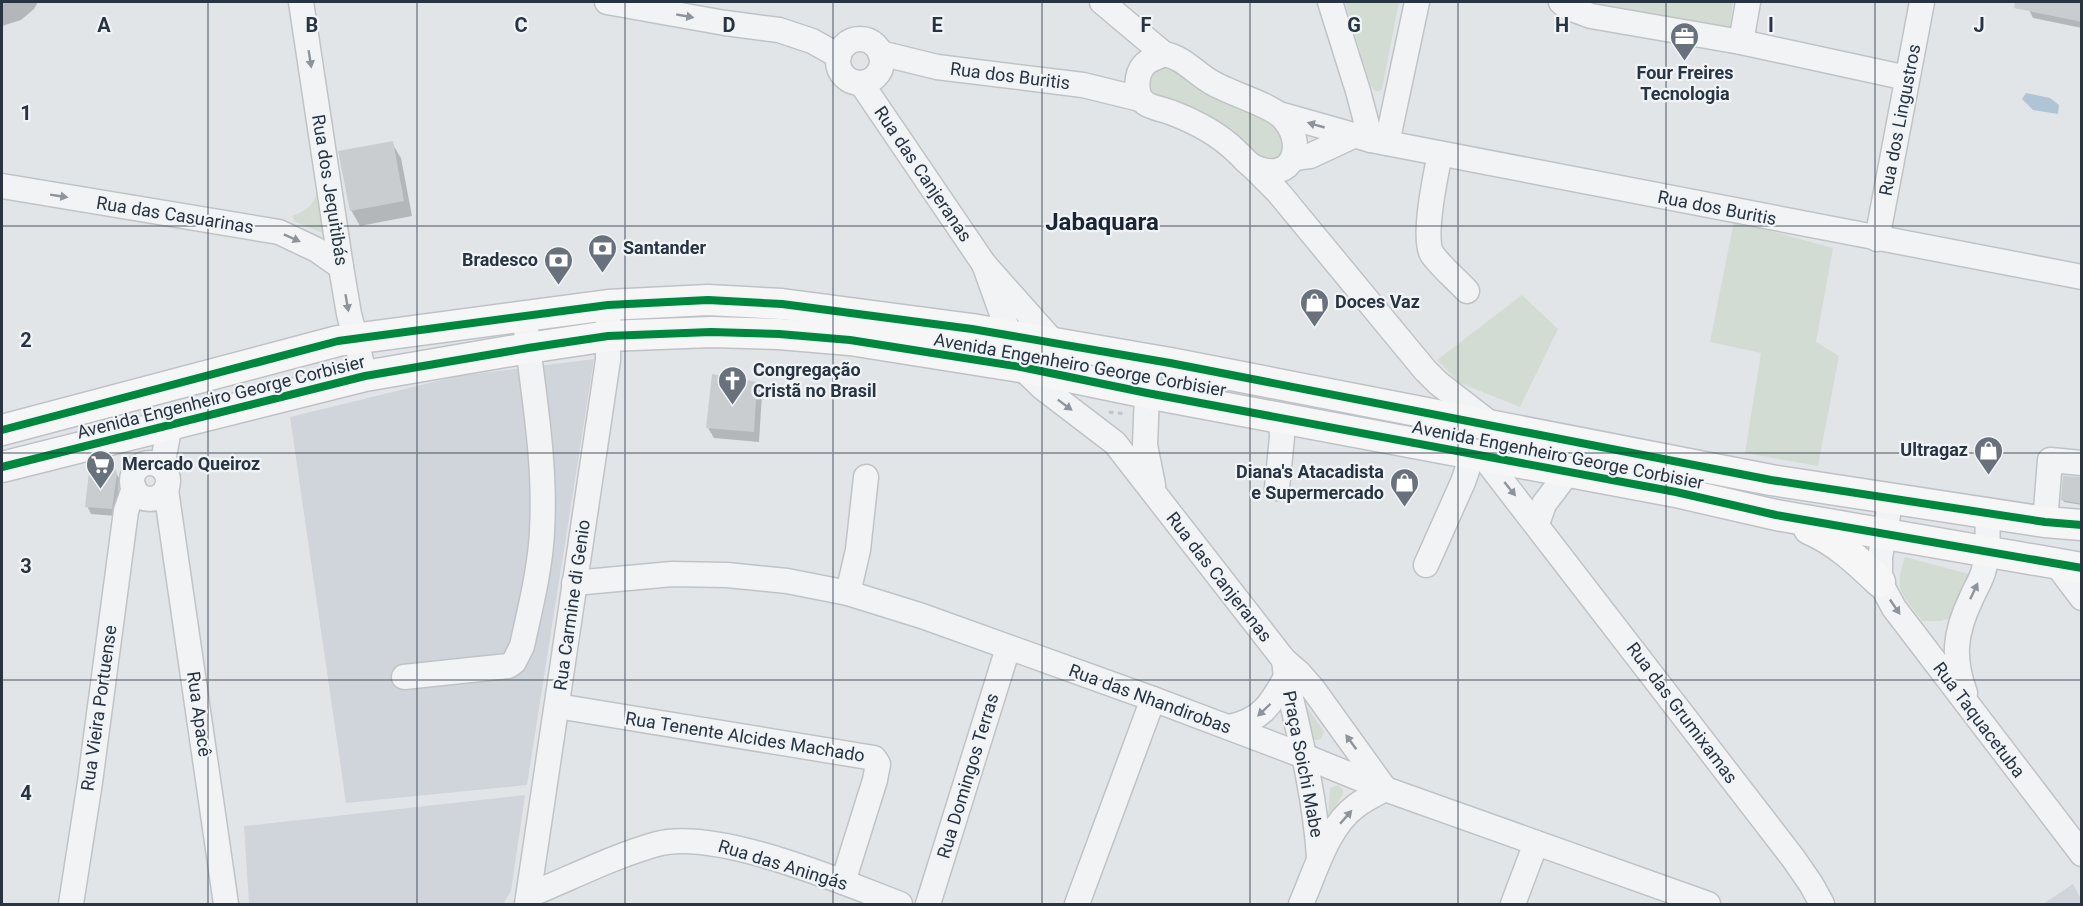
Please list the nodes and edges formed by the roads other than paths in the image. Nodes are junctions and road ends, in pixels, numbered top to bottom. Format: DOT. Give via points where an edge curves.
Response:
graph roads {
  1 [pos="301,2"];
  2 [pos="607,2"];
  3 [pos="1102,2"];
  4 [pos="1330,2"];
  5 [pos="1417,2"];
  6 [pos="1561,2"];
  7 [pos="1748,2"];
  8 [pos="1922,2"];
  9 [pos="1741,42"];
  10 [pos="1164,54"];
  11 [pos="839,56"];
  12 [pos="873,69"];
  13 [pos="1907,78"];
  14 [pos="1139,91"];
  15 [pos="1279,114"];
  16 [pos="1370,140"];
  17 [pos="1440,154"];
  18 [pos="1292,161"];
  19 [pos="1252,166"];
  20 [pos="2,186"];
  21 [pos="1308,227"];
  22 [pos="1877,239"];
  23 [pos="984,264"];
  24 [pos="341,267"];
  25 [pos="2082,278"];
  26 [pos="1467,291"];
  27 [pos="608,305"];
  28 [pos="525,316"];
  29 [pos="608,336"];
  30 [pos="1010,337"];
  31 [pos="356,339"];
  32 [pos="1056,345"];
  33 [pos="528,348"];
  34 [pos="1141,358"];
  35 [pos="1021,367"];
  36 [pos="1425,370"];
  37 [pos="366,376"];
  38 [pos="1147,393"];
  39 [pos="1421,412"];
  40 [pos="1281,417"];
  41 [pos="170,424"];
  42 [pos="1493,426"];
  43 [pos="2,430"];
  44 [pos="1144,436"];
  45 [pos="116,438"];
  46 [pos="1115,443"];
  47 [pos="1478,454"];
  48 [pos="2082,462"];
  49 [pos="2,467"];
  50 [pos="1569,471"];
  51 [pos="866,477"];
  52 [pos="1277,488"];
  53 [pos="145,489"];
  54 [pos="1155,494"];
  55 [pos="1891,499"];
  56 [pos="1988,513"];
  57 [pos="1776,516"];
  58 [pos="2045,522"];
  59 [pos="1537,524"];
  60 [pos="2082,525"];
  61 [pos="1883,535"];
  62 [pos="1987,551"];
  63 [pos="1426,566"];
  64 [pos="2069,566"];
  65 [pos="1880,582"];
  66 [pos="574,583"];
  67 [pos="848,593"];
  68 [pos="2082,598"];
  69 [pos="1912,629"];
  70 [pos="1958,629"];
  71 [pos="1008,648"];
  72 [pos="1285,669"];
  73 [pos="404,677"];
  74 [pos="1153,699"];
  75 [pos="557,706"];
  76 [pos="1970,707"];
  77 [pos="1230,727"];
  78 [pos="1304,756"];
  79 [pos="1385,789"];
  80 [pos="1536,843"];
  81 [pos="2082,854"];
  82 [pos="1319,857"];
  83 [pos="843,882"];
  84 [pos="1816,894"];
  85 [pos="528,900"];
  86 [pos="1698,903"];
  87 [pos="70,904"];
  88 [pos="226,904"];
  89 [pos="900,904"];
  90 [pos="928,904"];
  91 [pos="1077,904"];
  92 [pos="1301,904"];
  93 [pos="1513,904"];
  94 [pos="1796,904"];
  1 -- 24 [label="street, Rua dos Jequitibás, one-way"];
  2 -- 11 [label="street, one-way" via="779,30 812,41"];
  3 -- 10 [label="street"];
  4 -- 16 [label="street"];
  5 -- 16 [label="street"];
  6 -- 9 [label="street" via="1591,16"];
  7 -- 9 [label="street"];
  8 -- 13 [label="street, Rua dos Lingustros"];
  9 -- 13 [label="street"];
  10 -- 14 [label="street" via="1144,64"];
  10 -- 15 [label="street, Rua dos Buritis"];
  11 -- 12 [label="street" via="838,63 848,80"];
  11 -- 12 [label="street" via="846,44 858,39 872,43"];
  12 -- 14 [label="street, Rua dos Buritis" via="937,67"];
  12 -- 23 [label="street, Rua das Canjeranas"];
  13 -- 22 [label="street, Rua dos Lingustros"];
  14 -- 19 [label="street" via="1155,108 1229,143"];
  16 -- 15 [label="street, Rua dos Buritis, one-way"];
  15 -- 18 [label="street" via="1296,146"];
  16 -- 17 [label="street, Rua dos Buritis"];
  16 -- 18 [label="street"];
  17 -- 22 [label="street, Rua dos Buritis"];
  17 -- 26 [label="street" via="1431,207 1431,252"];
  18 -- 19 [label="street" via="1273,170"];
  18 -- 21 [label="street"];
  19 -- 21 [label="street"];
  20 -- 24 [label="street, Rua das Casuarinas, one-way" via="279,232 317,250"];
  21 -- 36 [label="street"];
  22 -- 25 [label="street, Rua dos Buritis"];
  23 -- 30 [label="street, Rua das Canjeranas"];
  23 -- 32 [label="street, Rua das Canjeranas"];
  24 -- 31 [label="street, Rua dos Jequitibás, one-way"];
  27 -- 28 [label="main road, Avenida Engenheiro George Corbisier"];
  27 -- 29 [label="street, Rua Carmine di Genio"];
  27 -- 30 [label="main road, Avenida Engenheiro George Corbisier" via="708,300 782,304"];
  28 -- 31 [label="main road, Avenida Engenheiro George Corbisier"];
  28 -- 33 [label="street"];
  29 -- 33 [label="main road, Avenida Engenheiro George Corbisier"];
  29 -- 35 [label="main road, Avenida Engenheiro George Corbisier" via="779,334 850,340"];
  29 -- 66 [label="street, Rua Carmine di Genio" via="608,360"];
  30 -- 32 [label="main road, Avenida Engenheiro George Corbisier"];
  30 -- 35 [label="street, Rua das Canjeranas"];
  31 -- 37 [label="street, Rua dos Jequitibás"];
  31 -- 43 [label="main road, Avenida Engenheiro George Corbisier"];
  32 -- 34 [label="main road, Avenida Engenheiro George Corbisier"];
  33 -- 37 [label="main road, Avenida Engenheiro George Corbisier"];
  33 -- 73 [label="street" via="538,413 543,493 542,535 522,646 508,666"];
  34 -- 38 [label="street, Rua das Canjeranas"];
  34 -- 39 [label="main road, Avenida Engenheiro George Corbisier"];
  35 -- 38 [label="main road, Avenida Engenheiro George Corbisier"];
  35 -- 46 [label="street, Rua das Canjeranas, one-way" via="1042,388"];
  36 -- 39 [label="street" via="1430,394"];
  36 -- 42 [label="street"];
  37 -- 41 [label="main road, Avenida Engenheiro George Corbisier"];
  38 -- 40 [label="main road, Avenida Engenheiro George Corbisier"];
  38 -- 44 [label="street, Rua das Canjeranas"];
  39 -- 42 [label="main road, Avenida Engenheiro George Corbisier"];
  40 -- 47 [label="main road, Avenida Engenheiro George Corbisier"];
  40 -- 52 [label="street"];
  41 -- 45 [label="main road, Avenida Engenheiro George Corbisier"];
  41 -- 53 [label="street"];
  42 -- 55 [label="main road, Avenida Engenheiro George Corbisier"];
  44 -- 46 [label="street"];
  44 -- 54 [label="street, Rua das Canjeranas"];
  45 -- 49 [label="main road, Avenida Engenheiro George Corbisier"];
  45 -- 53 [label="street"];
  46 -- 54 [label="street, Rua das Canjeranas"];
  47 -- 50 [label="main road, Avenida Engenheiro George Corbisier"];
  47 -- 59 [label="street, Rua das Grumixamas, one-way"];
  47 -- 63 [label="street"];
  48 -- 58 [label="street" via="2050,460"];
  50 -- 57 [label="main road, Avenida Engenheiro George Corbisier"];
  50 -- 59 [label="street" via="1544,504"];
  51 -- 67 [label="street" via="858,550"];
  53 -- 87 [label="street, Rua Vieira Portuense"];
  53 -- 88 [label="street, Rua Apacê" via="172,524"];
  54 -- 72 [label="street, Rua das Canjeranas"];
  55 -- 56 [label="main road, Avenida Engenheiro George Corbisier"];
  55 -- 61 [label="street"];
  56 -- 58 [label="main road, Avenida Engenheiro George Corbisier"];
  56 -- 62 [label="street"];
  57 -- 61 [label="main road, Avenida Engenheiro George Corbisier"];
  57 -- 65 [label="main road" via="1825,536"];
  58 -- 60 [label="main road, Avenida Engenheiro George Corbisier"];
  59 -- 84 [label="street, Rua das Grumixamas" via="1793,858"];
  61 -- 62 [label="main road, Avenida Engenheiro George Corbisier"];
  61 -- 65 [label="street"];
  62 -- 64 [label="main road, Avenida Engenheiro George Corbisier"];
  70 -- 62 [label="street, one-way" via="1984,570"];
  64 -- 68 [label="street"];
  65 -- 69 [label="street, Rua Taquacetuba, one-way" via="1894,608"];
  66 -- 67 [label="street, Rua das Nhandirobas" via="672,574 727,575"];
  66 -- 75 [label="street, Rua Carmine di Genio"];
  67 -- 71 [label="street, Rua das Nhandirobas"];
  69 -- 70 [label="street" via="1935,634"];
  69 -- 76 [label="street, Rua Taquacetuba"];
  70 -- 76 [label="street" via="1959,676"];
  71 -- 74 [label="street, Rua das Nhandirobas"];
  71 -- 90 [label="street, Rua Domingos Terras"];
  72 -- 77 [label="street, one-way" via="1270,705 1255,718"];
  72 -- 78 [label="street, Praça Soichi Mabe"];
  79 -- 72 [label="street, Praça Soichi Mabe, one-way" via="1313,689 1298,672"];
  74 -- 77 [label="street, Rua das Nhandirobas"];
  74 -- 91 [label="street"];
  75 -- 83 [label="street, Rua Tenente Alcides Machado" via="874,758 878,764 875,780"];
  75 -- 85 [label="street, Rua Carmine di Genio"];
  76 -- 81 [label="street, Rua Taquacetuba"];
  77 -- 78 [label="street, Rua das Nhandirobas"];
  78 -- 79 [label="street, Rua das Nhandirobas"];
  78 -- 82 [label="street, Praça Soichi Mabe" via="1317,818"];
  79 -- 80 [label="street, Rua das Nhandirobas"];
  82 -- 79 [label="street, Praça Soichi Mabe, one-way" via="1346,815"];
  80 -- 86 [label="street, Rua das Nhandirobas"];
  80 -- 93 [label="street"];
  82 -- 92 [label="street"];
  83 -- 85 [label="street, Rua das Aningás" via="717,844 687,842 659,844 604,864"];
  83 -- 89 [label="street, Rua das Aningás"];
  84 -- 94 [label="street"];
}
